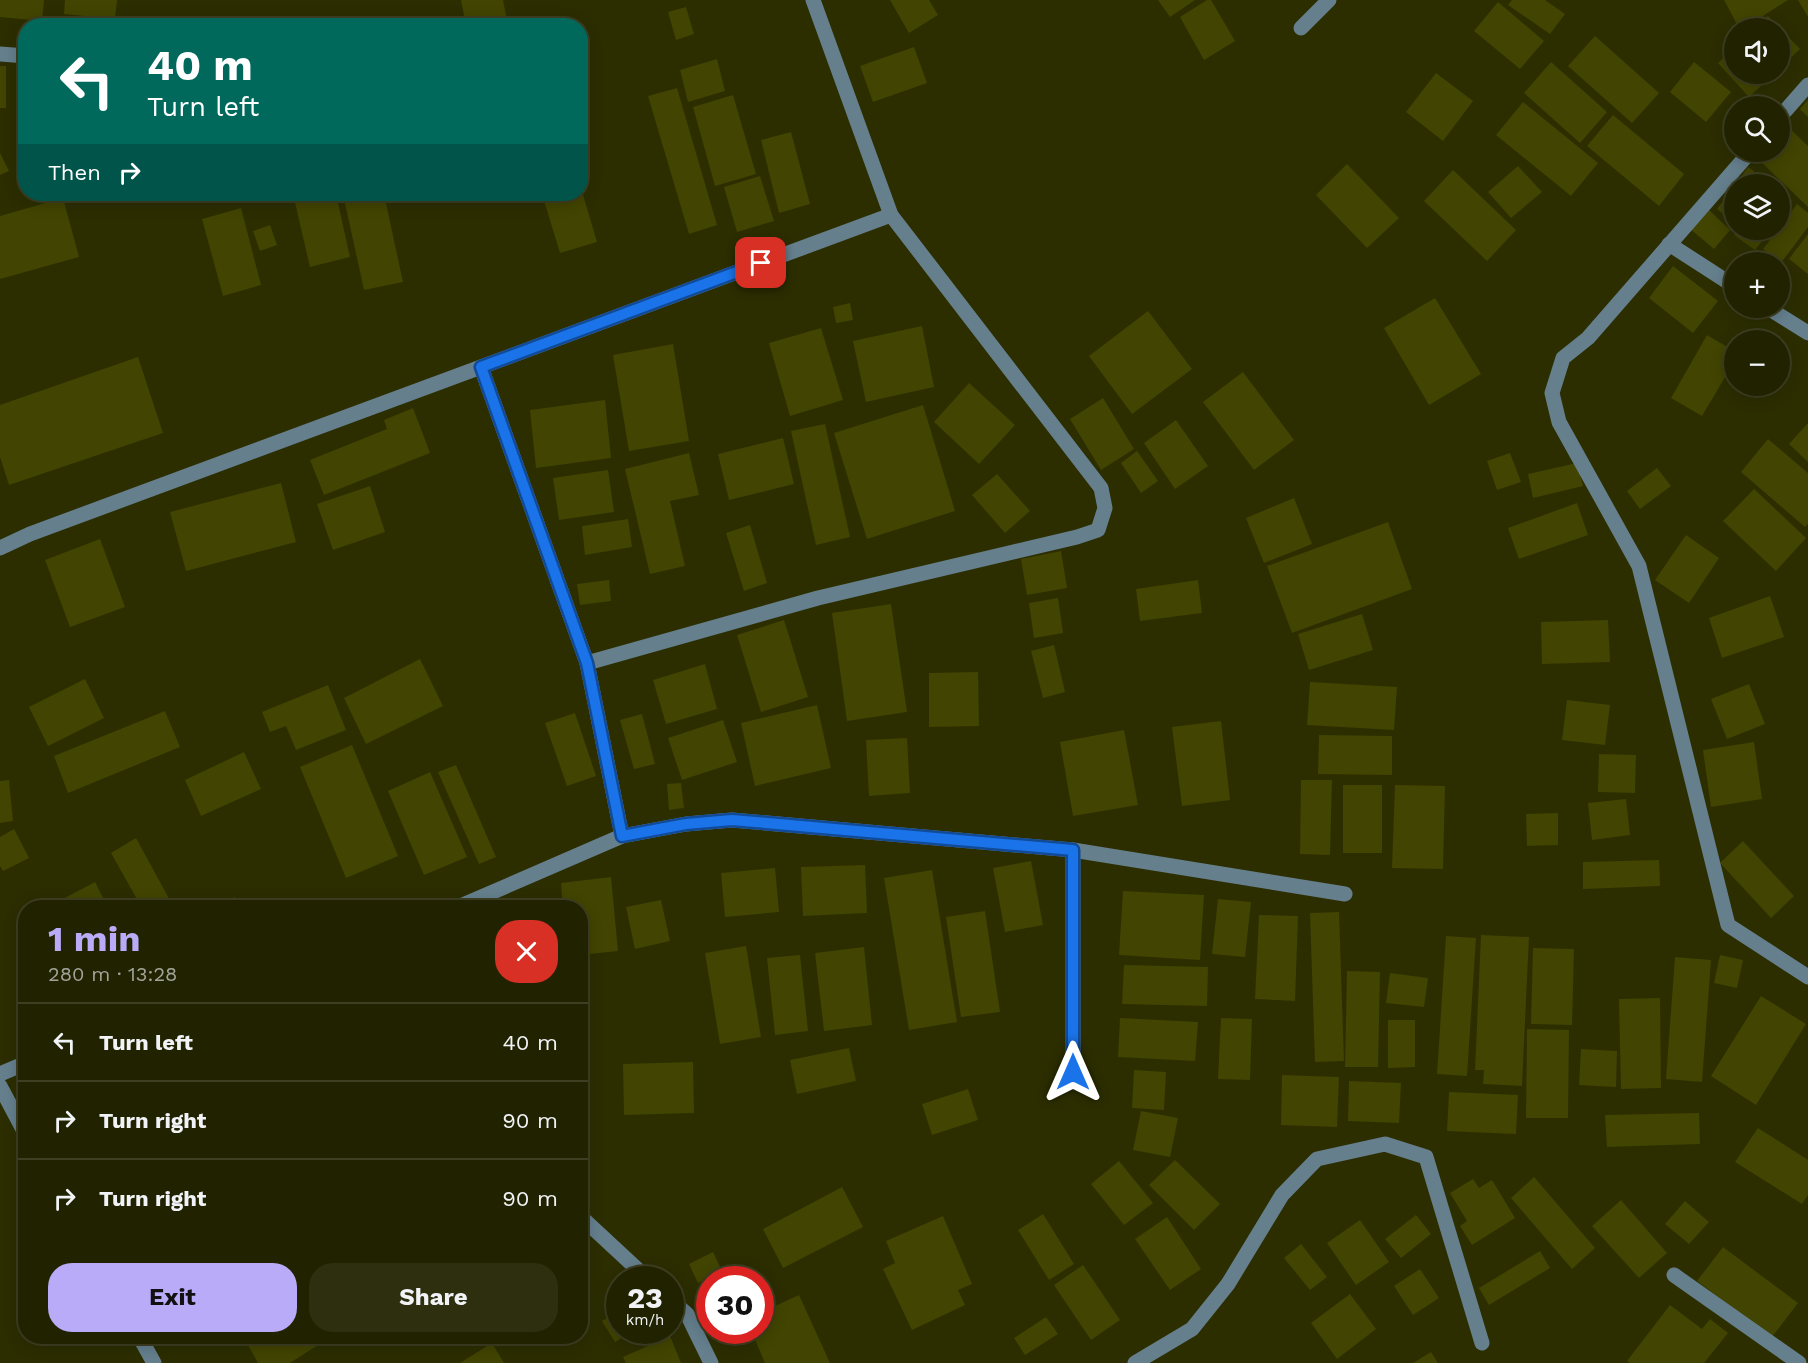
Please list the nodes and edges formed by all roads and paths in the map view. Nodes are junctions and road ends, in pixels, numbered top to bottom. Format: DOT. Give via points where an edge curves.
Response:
graph roads {
  1 [pos="813,0"];
  2 [pos="1329,0"];
  3 [pos="1302,28"];
  4 [pos="0,54"];
  5 [pos="18,55"];
  6 [pos="1808,85"];
  7 [pos="1790,105"];
  8 [pos="1741,162"];
  9 [pos="891,215"];
  10 [pos="1669,244"];
  11 [pos="1724,280"];
  12 [pos="1784,318"];
  13 [pos="1808,333"];
  14 [pos="481,367"];
  15 [pos="0,548"];
  16 [pos="587,663"];
  17 [pos="622,836"];
  18 [pos="1073,850"];
  19 [pos="1345,894"];
  20 [pos="474,900"];
  21 [pos="1808,977"];
  22 [pos="18,1066"];
  23 [pos="1073,1072"];
  24 [pos="0,1074"];
  25 [pos="0,1086"];
  26 [pos="18,1120"];
  27 [pos="588,1223"];
  28 [pos="634,1266"];
  29 [pos="1674,1275"];
  30 [pos="684,1311"];
  31 [pos="1482,1343"];
  32 [pos="143,1344"];
  33 [pos="154,1363"];
  34 [pos="711,1363"];
  35 [pos="1135,1363"];
  36 [pos="1799,1363"];
  1 -- 9 [label="street"];
  2 -- 3 [label="street"];
  4 -- 5 [label="street"];
  6 -- 7 [label="street"];
  8 -- 10 [label="street"];
  9 -- 14 [label="street"];
  9 -- 16 [label="street" via="1101,488 1105,508 1098,530 818,598"];
  10 -- 11 [label="street"];
  10 -- 21 [label="street" via="1588,338 1563,358 1552,393 1559,422 1639,566 1728,925"];
  12 -- 13 [label="street"];
  14 -- 15 [label="street"];
  14 -- 16 [label="street"];
  16 -- 17 [label="street"];
  17 -- 18 [label="street" via="732,820"];
  17 -- 20 [label="street"];
  18 -- 19 [label="street"];
  18 -- 23 [label="street"];
  22 -- 24 [label="street"];
  25 -- 26 [label="street"];
  27 -- 28 [label="street"];
  29 -- 36 [label="street"];
  30 -- 34 [label="street"];
  31 -- 35 [label="street" via="1426,1157 1385,1144 1317,1158 1282,1195 1228,1284 1192,1329"];
  32 -- 33 [label="street"];
}
